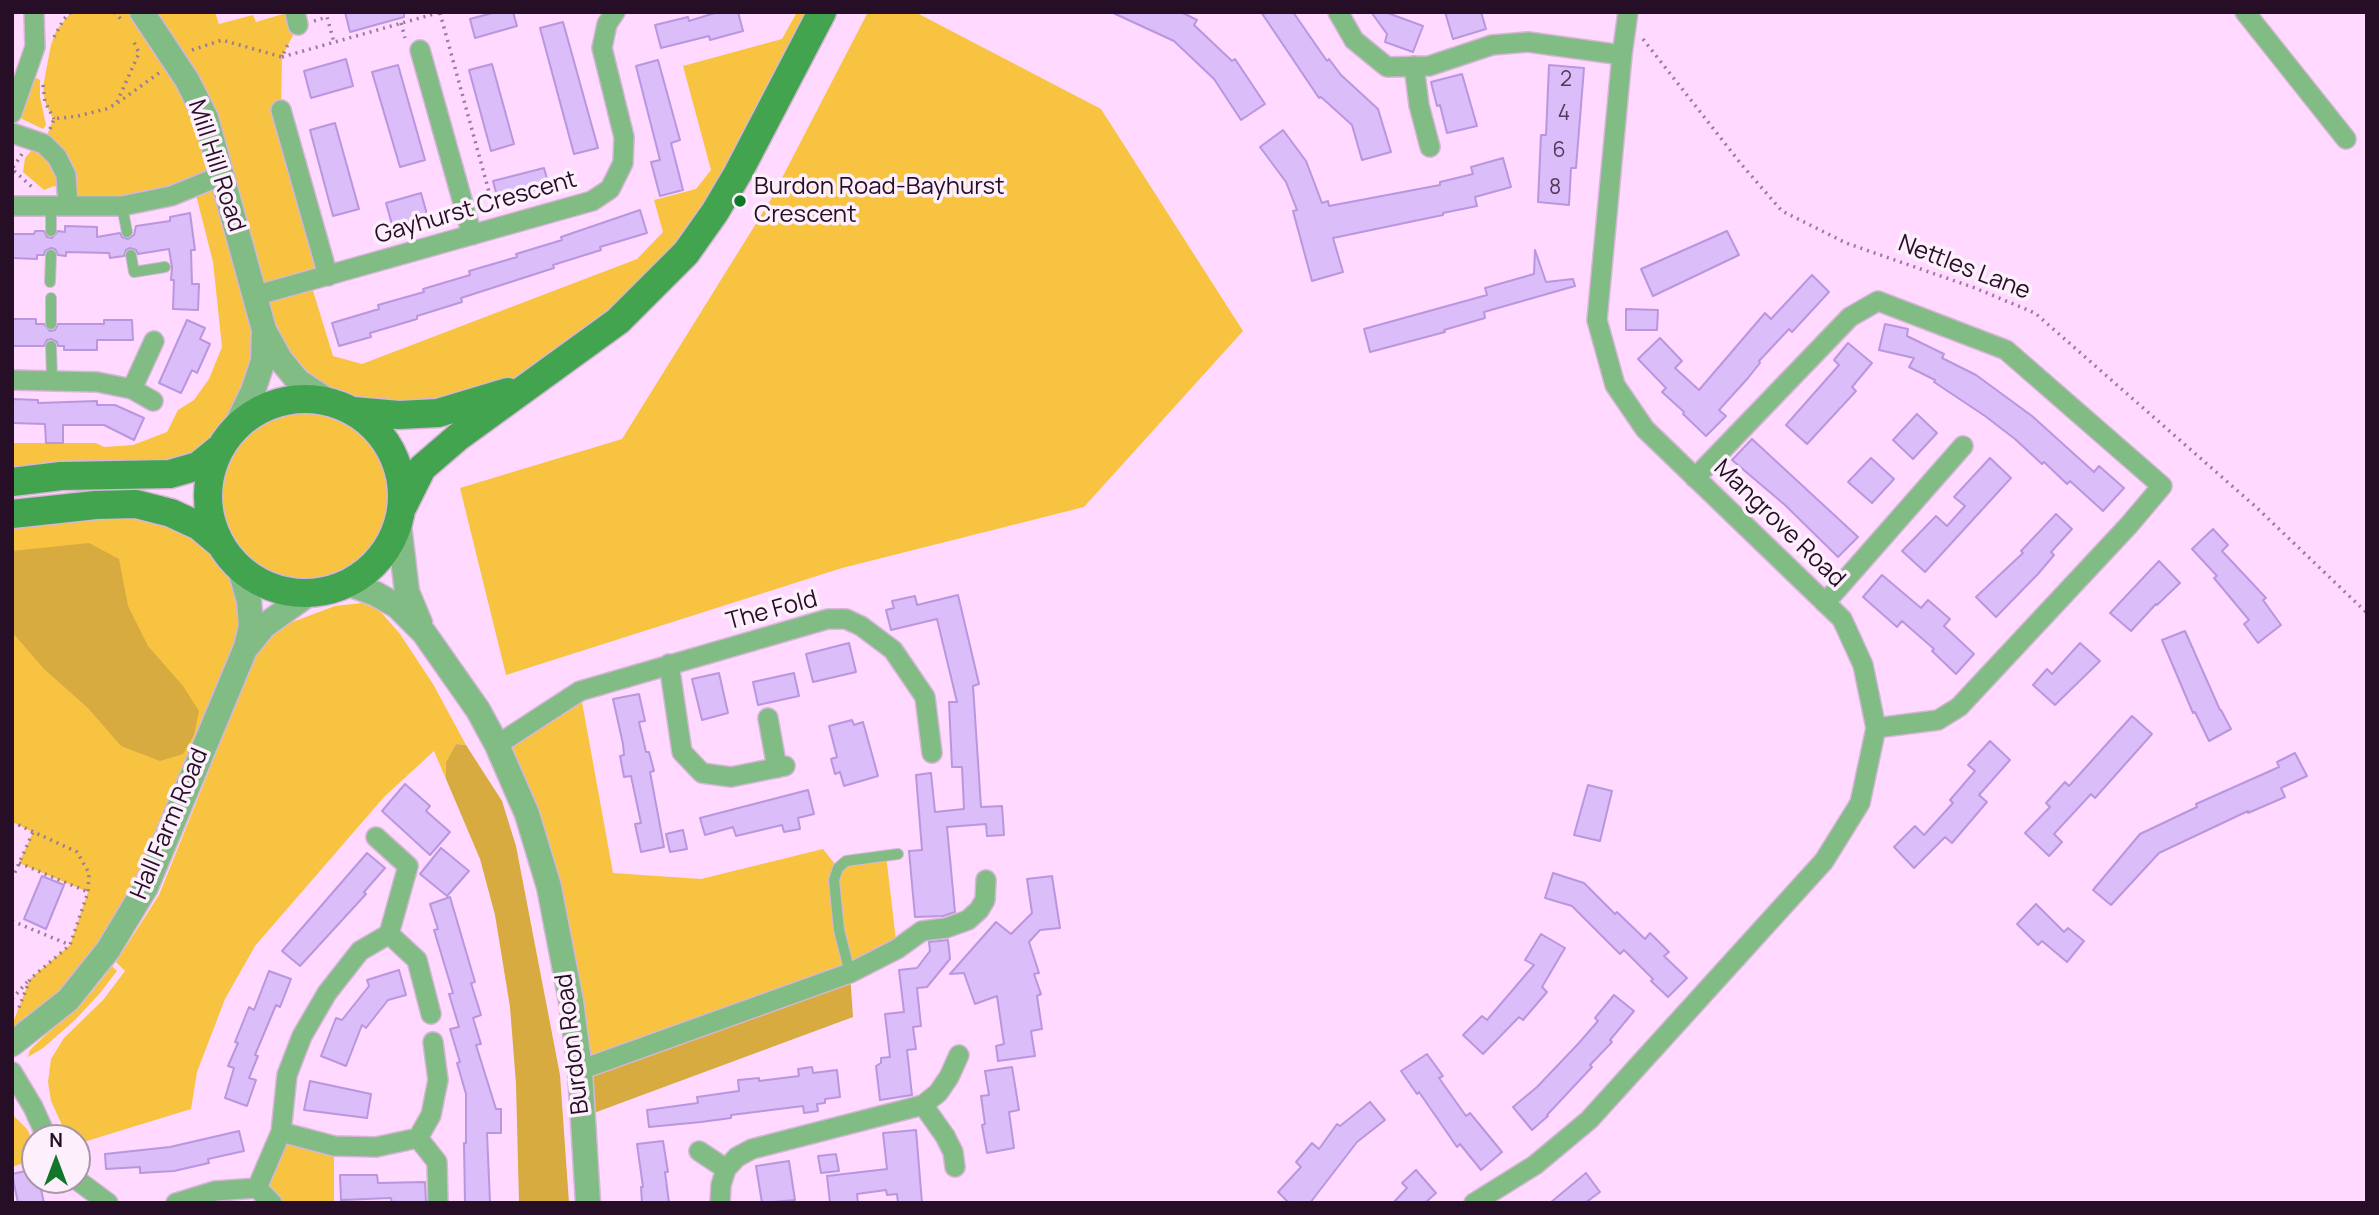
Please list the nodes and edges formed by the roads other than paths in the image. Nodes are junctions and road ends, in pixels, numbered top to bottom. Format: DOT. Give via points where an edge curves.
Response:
graph roads {
  1 [pos="34,12"];
  2 [pos="615,12"];
  3 [pos="822,12"];
  4 [pos="1338,12"];
  5 [pos="2245,12"];
  6 [pos="1627,15"];
  7 [pos="135,19"];
  8 [pos="420,50"];
  9 [pos="1622,55"];
  10 [pos="1414,66"];
  11 [pos="281,110"];
  12 [pos="12,113"];
  13 [pos="12,133"];
  14 [pos="2346,139"];
  15 [pos="1430,147"];
  16 [pos="223,175"];
  17 [pos="12,206"];
  18 [pos="60,206"];
  19 [pos="122,206"];
  20 [pos="51,231"];
  21 [pos="127,232"];
  22 [pos="472,235"];
  23 [pos="51,255"];
  24 [pos="131,255"];
  25 [pos="165,267"];
  26 [pos="328,276"];
  27 [pos="50,282"];
  28 [pos="254,296"];
  29 [pos="51,298"];
  30 [pos="51,324"];
  31 [pos="264,330"];
  32 [pos="154,341"];
  33 [pos="51,346"];
  34 [pos="12,380"];
  35 [pos="52,380"];
  36 [pos="529,385"];
  37 [pos="132,389"];
  38 [pos="153,401"];
  39 [pos="341,406"];
  40 [pos="236,426"];
  41 [pos="1963,446"];
  42 [pos="219,449"];
  43 [pos="1695,478"];
  44 [pos="12,482"];
  45 [pos="12,514"];
  46 [pos="401,516"];
  47 [pos="218,542"];
  48 [pos="240,570"];
  49 [pos="349,584"];
  50 [pos="307,594"];
  51 [pos="1825,603"];
  52 [pos="424,633"];
  53 [pos="246,647"];
  54 [pos="669,664"];
  55 [pos="768,718"];
  56 [pos="1876,728"];
  57 [pos="497,745"];
  58 [pos="932,753"];
  59 [pos="376,837"];
  60 [pos="898,854"];
  61 [pos="986,880"];
  62 [pos="389,934"];
  63 [pos="850,972"];
  64 [pos="431,1014"];
  65 [pos="433,1042"];
  66 [pos="12,1044"];
  67 [pos="959,1055"];
  68 [pos="580,1070"];
  69 [pos="12,1072"];
  70 [pos="923,1105"];
  71 [pos="41,1124"];
  72 [pos="281,1132"];
  73 [pos="418,1138"];
  74 [pos="699,1151"];
  75 [pos="955,1167"];
  76 [pos="726,1169"];
  77 [pos="257,1188"];
  78 [pos="176,1203"];
  79 [pos="272,1203"];
  80 [pos="438,1203"];
  81 [pos="588,1203"];
  82 [pos="720,1203"];
  83 [pos="1474,1203"];
  1 -- 12 [label="street" via="34,47"];
  2 -- 22 [label="street, Gayhurst Crescent" via="602,48 624,137 623,163 610,189 592,201"];
  3 -- 36 [label="main road" via="738,173 686,253 618,321"];
  4 -- 10 [label="street" via="1354,40 1387,67"];
  5 -- 14 [label="street"];
  6 -- 9 [label="street, Mangrove Road"];
  7 -- 16 [label="street, Mill Hill Road" via="187,80 206,118"];
  8 -- 22 [label="street"];
  9 -- 10 [label="street" via="1528,42 1492,45 1429,66"];
  9 -- 43 [label="street, Mangrove Road" via="1597,320 1615,385 1645,429"];
  10 -- 15 [label="street"];
  11 -- 26 [label="street"];
  13 -- 18 [label="street" via="44,144 57,157 66,175"];
  16 -- 19 [label="street" via="171,196"];
  16 -- 28 [label="street, Mill Hill Road"];
  17 -- 18 [label="street"];
  18 -- 19 [label="street"];
  18 -- 20 [label="lane"];
  19 -- 21 [label="lane"];
  22 -- 26 [label="street, Gayhurst Crescent"];
  23 -- 27 [label="lane"];
  24 -- 25 [label="lane" via="134,272"];
  26 -- 28 [label="street, Gayhurst Crescent"];
  28 -- 31 [label="street, Mill Hill Road"];
  29 -- 30 [label="lane"];
  31 -- 39 [label="street, Mill Hill Road" via="298,381"];
  31 -- 40 [label="street, Mill Hill Road" via="263,361"];
  32 -- 37 [label="street"];
  33 -- 35 [label="lane"];
  34 -- 35 [label="street"];
  35 -- 37 [label="street"];
  36 -- 39 [label="main road" via="438,413 399,415"];
  36 -- 46 [label="main road" via="422,468"];
  37 -- 38 [label="street"];
  39 -- 40 [label="main road" via="310,398 280,402"];
  39 -- 46 [label="main road" via="382,436 399,469"];
  40 -- 42 [label="main road"];
  41 -- 51 [label="street"];
  42 -- 44 [label="main road" via="198,466 170,474 61,476"];
  42 -- 47 [label="main road" via="206,495"];
  43 -- 51 [label="street, Mangrove Road"];
  43 -- 56 [label="street" via="1850,317 1878,301 2006,350 2162,486 1959,707 1938,720"];
  45 -- 47 [label="main road" via="136,504 171,513 199,526"];
  46 -- 49 [label="main road" via="377,562"];
  46 -- 52 [label="street" via="407,592"];
  47 -- 48 [label="main road"];
  48 -- 50 [label="main road" via="271,589"];
  48 -- 53 [label="street, Hall Farm Road" via="251,626"];
  49 -- 50 [label="main road"];
  49 -- 52 [label="street" via="397,606"];
  50 -- 53 [label="street, Hall Farm Road" via="264,626"];
  51 -- 56 [label="street, Mangrove Road" via="1842,619 1863,665"];
  52 -- 57 [label="street, Burdon Road"];
  53 -- 66 [label="street, Hall Farm Road" via="146,887 108,950 68,1000"];
  54 -- 55 [label="street" via="682,752 702,773 731,777 781,767"];
  54 -- 57 [label="street, The Fold" via="580,691"];
  54 -- 58 [label="street, The Fold" via="828,619 846,619 893,650 925,697"];
  56 -- 83 [label="street, Mangrove Road" via="1860,803 1824,861 1589,1120 1535,1165"];
  57 -- 68 [label="street, Burdon Road" via="527,814 549,887"];
  59 -- 62 [label="street" via="408,866"];
  60 -- 63 [label="lane" via="846,861 838,868 834,880 839,930"];
  61 -- 63 [label="street" via="985,900 968,920 922,931"];
  62 -- 64 [label="street" via="417,960"];
  62 -- 72 [label="street" via="360,951 327,993 302,1036 287,1075"];
  63 -- 68 [label="street"];
  65 -- 73 [label="street" via="438,1080 430,1115"];
  67 -- 70 [label="street" via="938,1093"];
  68 -- 81 [label="street, Burdon Road"];
  69 -- 71 [label="street"];
  70 -- 75 [label="street" via="949,1144"];
  70 -- 76 [label="street" via="752,1149"];
  72 -- 73 [label="street" via="334,1146 376,1147"];
  72 -- 77 [label="street"];
  73 -- 80 [label="street" via="437,1162"];
  74 -- 76 [label="street"];
  76 -- 82 [label="street"];
  77 -- 78 [label="street" via="215,1191"];
  77 -- 79 [label="street"];
}
